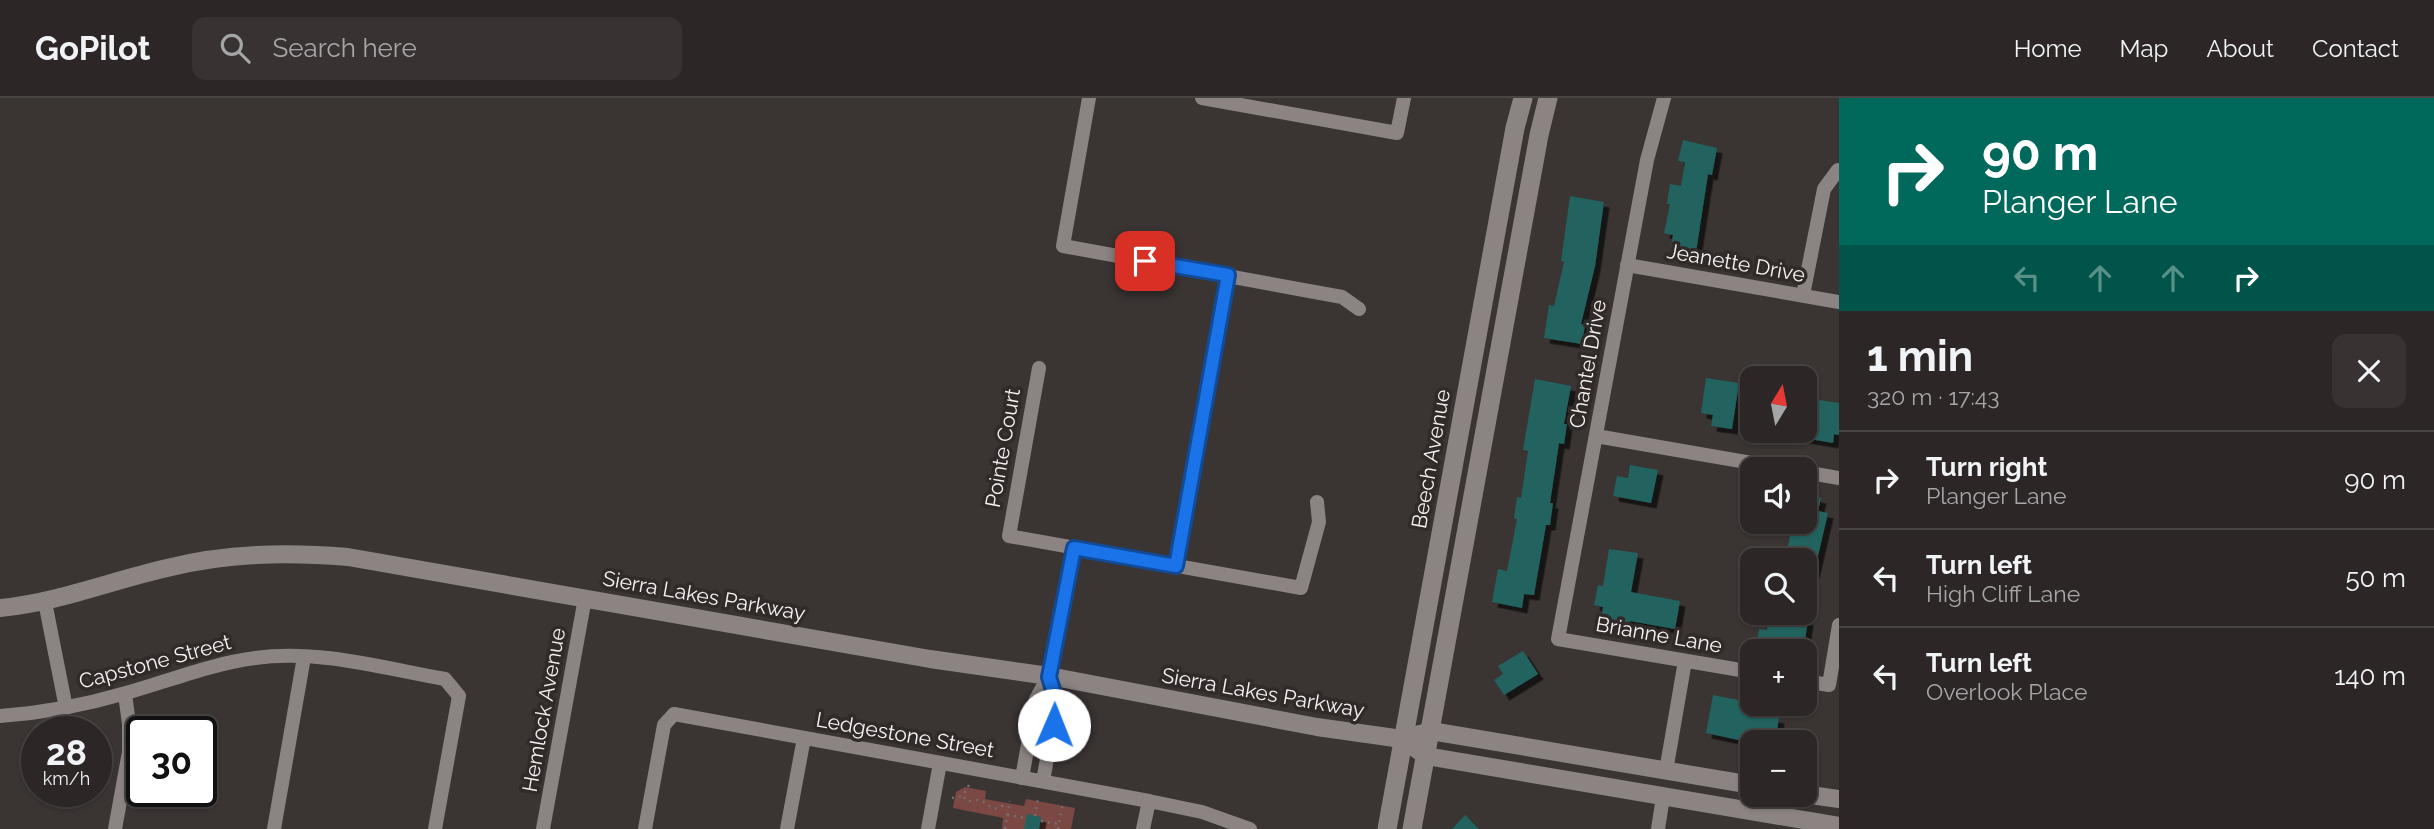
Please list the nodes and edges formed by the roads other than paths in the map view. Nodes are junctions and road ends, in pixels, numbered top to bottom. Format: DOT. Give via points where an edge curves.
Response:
graph roads {
  1 [pos="1089,98"];
  2 [pos="1202,98"];
  3 [pos="1404,98"];
  4 [pos="1523,98"];
  5 [pos="1548,98"];
  6 [pos="1664,98"];
  7 [pos="1838,170"];
  8 [pos="1627,265"];
  9 [pos="1228,275"];
  10 [pos="1803,295"];
  11 [pos="1839,302"];
  12 [pos="1359,309"];
  13 [pos="1039,368"];
  14 [pos="1597,436"];
  15 [pos="1740,461"];
  16 [pos="1817,474"];
  17 [pos="1839,478"];
  18 [pos="1317,502"];
  19 [pos="1074,548"];
  20 [pos="1176,566"];
  21 [pos="585,598"];
  22 [pos="45,602"];
  23 [pos="0,608"];
  24 [pos="1839,625"];
  25 [pos="1558,639"];
  26 [pos="304,657"];
  27 [pos="1685,661"];
  28 [pos="1740,670"];
  29 [pos="1049,677"];
  30 [pos="1817,683"];
  31 [pos="125,694"];
  32 [pos="65,708"];
  33 [pos="0,716"];
  34 [pos="1431,730"];
  35 [pos="804,738"];
  36 [pos="1402,739"];
  37 [pos="1426,756"];
  38 [pos="940,763"];
  39 [pos="1666,771"];
  40 [pos="1022,778"];
  41 [pos="1043,781"];
  42 [pos="1740,783"];
  43 [pos="1817,796"];
  44 [pos="1663,797"];
  45 [pos="1839,799"];
  46 [pos="1149,801"];
  47 [pos="1839,826"];
  48 [pos="543,828"];
  49 [pos="115,829"];
  50 [pos="274,829"];
  51 [pos="435,829"];
  52 [pos="559,829"];
  53 [pos="645,829"];
  54 [pos="787,829"];
  55 [pos="928,829"];
  56 [pos="1143,829"];
  57 [pos="1250,829"];
  58 [pos="1387,829"];
  59 [pos="1412,829"];
  60 [pos="1658,829"];
  1 -- 9 [label="street" via="1063,246"];
  2 -- 3 [label="street" via="1398,133"];
  4 -- 36 [label="main road, Beech Avenue"];
  5 -- 34 [label="main road"];
  6 -- 8 [label="street, Chantel Drive"];
  7 -- 10 [label="street" via="1824,189"];
  8 -- 10 [label="street, Jeanette Drive"];
  8 -- 14 [label="street, Chantel Drive"];
  9 -- 12 [label="street" via="1342,297"];
  9 -- 20 [label="street"];
  10 -- 11 [label="street, Jeanette Drive"];
  13 -- 19 [label="street, Pointe Court" via="1009,536"];
  14 -- 15 [label="street"];
  14 -- 25 [label="street, Chantel Drive"];
  16 -- 17 [label="street"];
  18 -- 20 [label="street" via="1319,522 1301,588"];
  19 -- 20 [label="street"];
  19 -- 29 [label="street"];
  21 -- 22 [label="street, Sierra Lakes Parkway" via="348,557 275,553 166,568"];
  21 -- 29 [label="street, Sierra Lakes Parkway"];
  21 -- 48 [label="street, Hemlock Avenue"];
  22 -- 23 [label="street, Sierra Lakes Parkway"];
  22 -- 32 [label="street"];
  24 -- 30 [label="street" via="1829,685"];
  25 -- 27 [label="street, Brianne Lane"];
  26 -- 31 [label="street, Capstone Street" via="256,657 207,667"];
  26 -- 50 [label="street"];
  26 -- 51 [label="street, Capstone Street" via="445,679 458,696"];
  27 -- 28 [label="street, Brianne Lane"];
  27 -- 39 [label="street"];
  29 -- 36 [label="street, Sierra Lakes Parkway" via="1254,717"];
  29 -- 40 [label="street" via="1036,699"];
  29 -- 41 [label="street" via="1057,703"];
  31 -- 32 [label="street, Capstone Street"];
  31 -- 49 [label="street" via="129,752"];
  32 -- 33 [label="street, Capstone Street"];
  34 -- 36 [label="street, Sierra Lakes Parkway"];
  34 -- 37 [label="main road"];
  34 -- 39 [label="street, Sierra Lakes Parkway"];
  35 -- 38 [label="street, Ledgestone Street"];
  35 -- 53 [label="street, Ledgestone Street" via="674,714 664,725"];
  35 -- 54 [label="street"];
  36 -- 37 [label="street, Sierra Lakes Parkway"];
  36 -- 58 [label="main road, Beech Avenue"];
  37 -- 44 [label="street, Sierra Lakes Parkway"];
  37 -- 59 [label="main road"];
  38 -- 40 [label="street, Ledgestone Street"];
  38 -- 55 [label="street"];
  39 -- 42 [label="street, Sierra Lakes Parkway"];
  40 -- 41 [label="street, Ledgestone Street"];
  41 -- 46 [label="street, Ledgestone Street"];
  43 -- 45 [label="street"];
  44 -- 47 [label="street, Sierra Lakes Parkway"];
  44 -- 60 [label="street"];
  46 -- 56 [label="street"];
  46 -- 57 [label="street, Ledgestone Street" via="1202,812"];
  48 -- 52 [label="street"];
}
